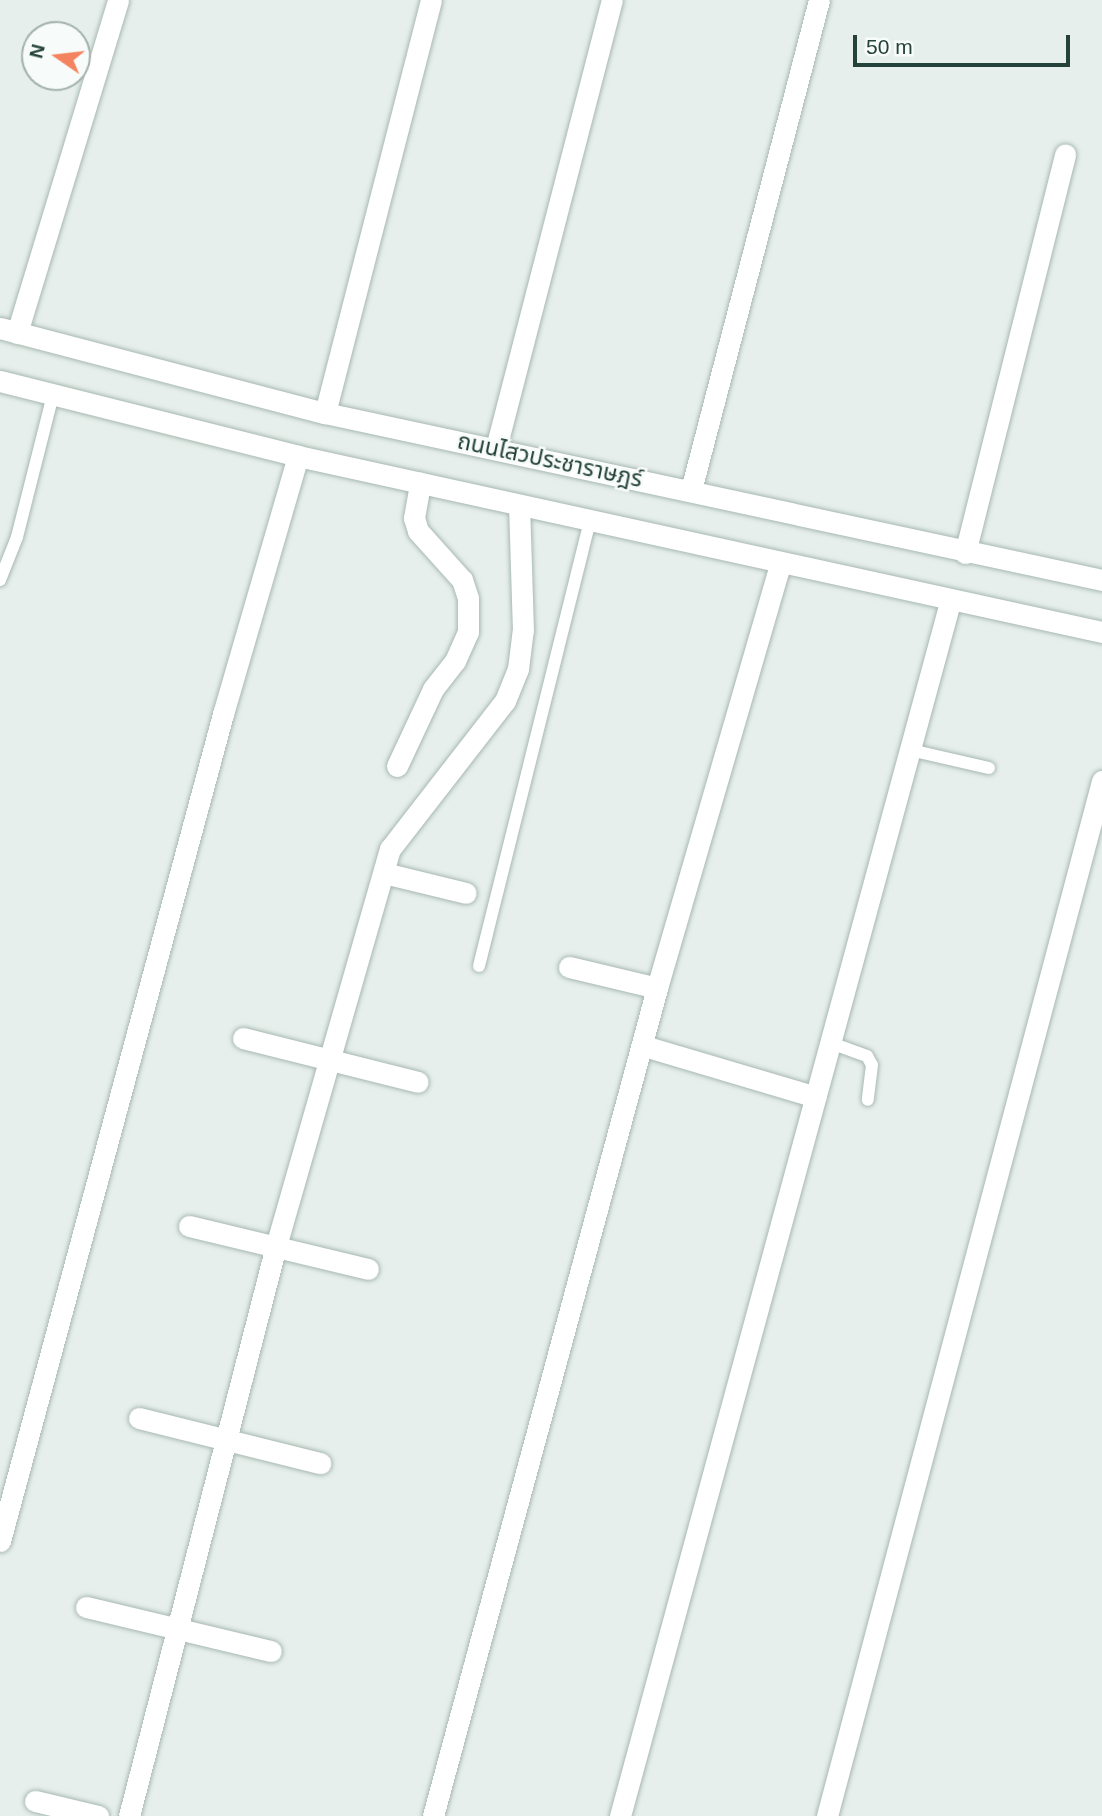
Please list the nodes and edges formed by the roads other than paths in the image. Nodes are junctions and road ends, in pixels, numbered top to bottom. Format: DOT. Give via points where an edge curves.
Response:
graph roads {
  1 [pos="118,0"];
  2 [pos="431,0"];
  3 [pos="612,0"];
  4 [pos="819,0"];
  5 [pos="1065,154"];
  6 [pos="9,331"];
  7 [pos="0,381"];
  8 [pos="53,395"];
  9 [pos="325,413"];
  10 [pos="496,448"];
  11 [pos="298,456"];
  12 [pos="421,483"];
  13 [pos="691,490"];
  14 [pos="519,505"];
  15 [pos="590,522"];
  16 [pos="965,553"];
  17 [pos="780,564"];
  18 [pos="0,580"];
  19 [pos="1102,580"];
  20 [pos="950,602"];
  21 [pos="1102,632"];
  22 [pos="910,750"];
  23 [pos="397,766"];
  24 [pos="989,768"];
  25 [pos="1102,781"];
  26 [pos="384,873"];
  27 [pos="466,893"];
  28 [pos="480,966"];
  29 [pos="569,967"];
  30 [pos="657,988"];
  31 [pos="243,1038"];
  32 [pos="831,1043"];
  33 [pos="644,1046"];
  34 [pos="330,1061"];
  35 [pos="418,1082"];
  36 [pos="816,1097"];
  37 [pos="868,1100"];
  38 [pos="189,1226"];
  39 [pos="276,1246"];
  40 [pos="368,1269"];
  41 [pos="139,1418"];
  42 [pos="226,1440"];
  43 [pos="320,1463"];
  44 [pos="0,1541"];
  45 [pos="86,1607"];
  46 [pos="178,1627"];
  47 [pos="271,1651"];
  48 [pos="34,1801"];
  49 [pos="98,1816"];
  50 [pos="129,1816"];
  51 [pos="433,1816"];
  52 [pos="620,1816"];
  53 [pos="827,1816"];
  1 -- 6 [label="street"];
  2 -- 9 [label="street"];
  3 -- 10 [label="street"];
  4 -- 13 [label="street"];
  5 -- 16 [label="street"];
  6 -- 9 [label="street, ถนนไสวประชาราษฎร์"];
  7 -- 8 [label="street"];
  8 -- 11 [label="street"];
  8 -- 18 [label="lane" via="17,537"];
  9 -- 10 [label="street, ถนนไสวประชาราษฎร์"];
  10 -- 13 [label="street, ถนนไสวประชาราษฎร์"];
  11 -- 12 [label="street"];
  11 -- 44 [label="street" via="223,714"];
  12 -- 14 [label="street"];
  12 -- 23 [label="street" via="414,518 418,531 462,580 468,598 468,632 455,661 433,689"];
  13 -- 16 [label="street, ถนนไสวประชาราษฎร์"];
  14 -- 15 [label="street"];
  14 -- 26 [label="street" via="523,631 505,701 390,849"];
  15 -- 17 [label="street"];
  15 -- 28 [label="lane"];
  16 -- 19 [label="street, ถนนไสวประชาราษฎร์"];
  17 -- 20 [label="street"];
  17 -- 30 [label="street"];
  20 -- 21 [label="street"];
  20 -- 22 [label="street"];
  22 -- 24 [label="lane"];
  22 -- 32 [label="street"];
  25 -- 53 [label="street"];
  26 -- 27 [label="street"];
  26 -- 34 [label="street"];
  29 -- 30 [label="street"];
  30 -- 33 [label="street"];
  31 -- 34 [label="street"];
  32 -- 36 [label="street"];
  32 -- 37 [label="lane" via="867,1056 872,1065"];
  33 -- 36 [label="street"];
  33 -- 51 [label="street"];
  34 -- 35 [label="street"];
  34 -- 39 [label="street"];
  36 -- 52 [label="street"];
  38 -- 39 [label="street"];
  39 -- 40 [label="street"];
  39 -- 42 [label="street"];
  41 -- 42 [label="street"];
  42 -- 43 [label="street"];
  42 -- 46 [label="street"];
  45 -- 46 [label="street"];
  46 -- 47 [label="street"];
  46 -- 50 [label="street"];
  48 -- 49 [label="street"];
}
